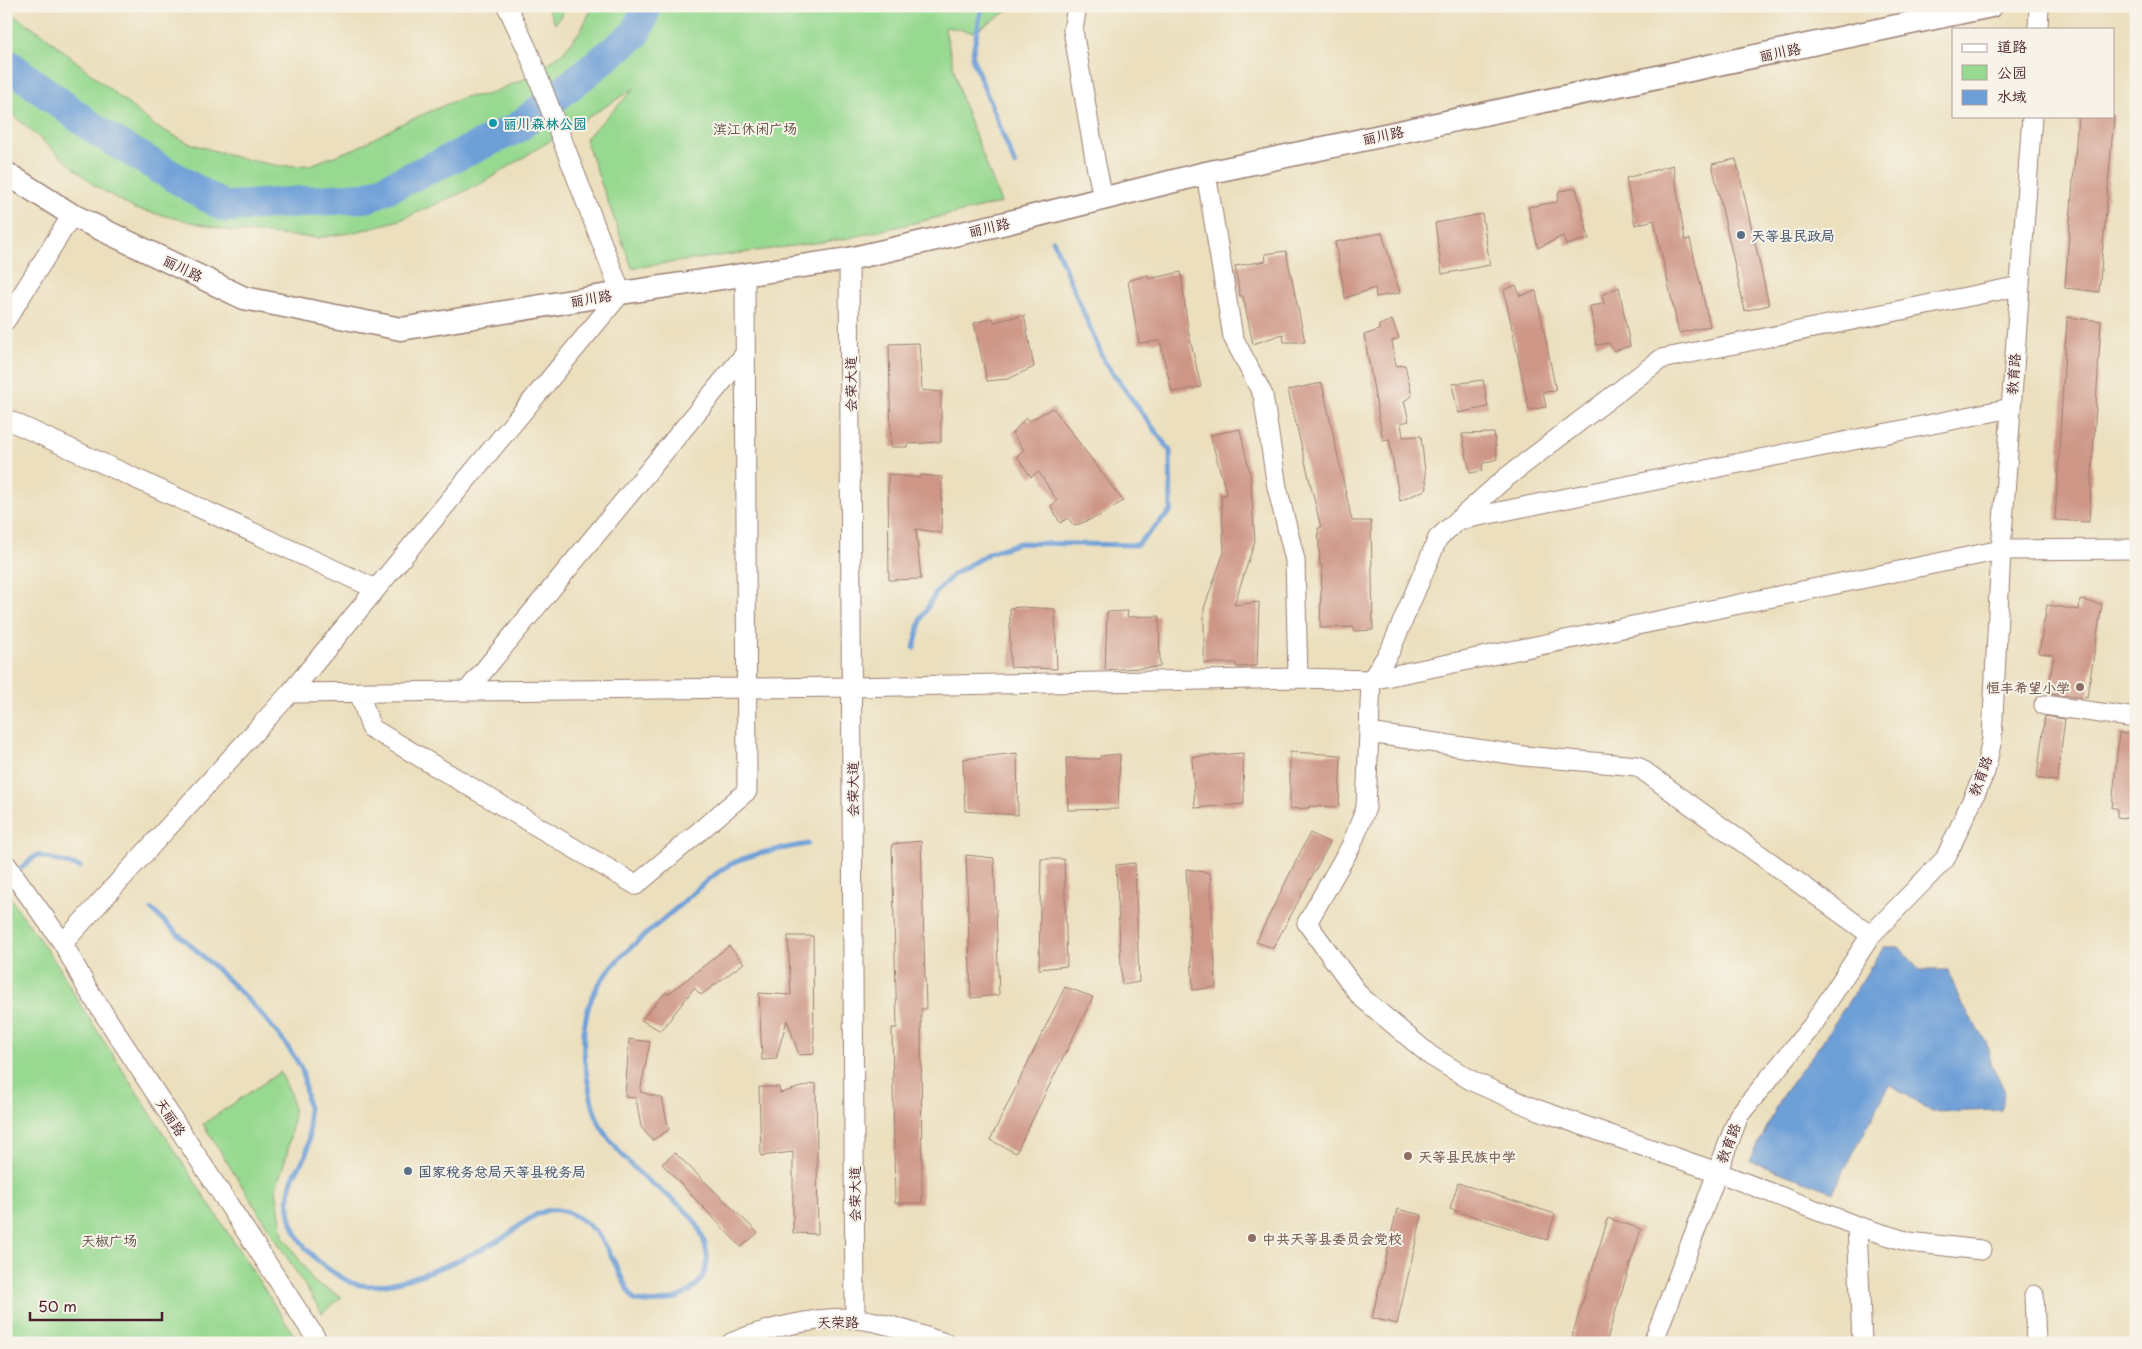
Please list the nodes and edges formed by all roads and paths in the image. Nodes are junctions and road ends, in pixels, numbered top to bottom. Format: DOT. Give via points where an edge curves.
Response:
graph roads {
  1 [pos="507,6"];
  2 [pos="1077,6"];
  3 [pos="1991,6"];
  4 [pos="2039,6"];
  5 [pos="2038,28"];
  6 [pos="2032,118"];
  7 [pos="6,173"];
  8 [pos="1206,173"];
  9 [pos="1103,197"];
  10 [pos="72,215"];
  11 [pos="849,259"];
  12 [pos="745,274"];
  13 [pos="2020,286"];
  14 [pos="621,292"];
  15 [pos="6,320"];
  16 [pos="745,354"];
  17 [pos="2011,408"];
  18 [pos="6,419"];
  19 [pos="1458,520"];
  20 [pos="2136,549"];
  21 [pos="2001,550"];
  22 [pos="376,589"];
  23 [pos="1298,678"];
  24 [pos="1371,680"];
  25 [pos="851,687"];
  26 [pos="747,688"];
  27 [pos="467,691"];
  28 [pos="359,692"];
  29 [pos="290,693"];
  30 [pos="2044,705"];
  31 [pos="2136,718"];
  32 [pos="1368,733"];
  33 [pos="6,864"];
  34 [pos="1870,935"];
  35 [pos="63,943"];
  36 [pos="1717,1172"];
  37 [pos="1857,1226"];
  38 [pos="1981,1250"];
  39 [pos="2034,1295"];
  40 [pos="855,1318"];
  41 [pos="319,1343"];
  42 [pos="731,1343"];
  43 [pos="945,1343"];
  44 [pos="1652,1343"];
  45 [pos="1862,1343"];
  46 [pos="2036,1343"];
  1 -- 14 [label="street" via="528,51"];
  2 -- 9 [label="street" via="1073,30"];
  3 -- 8 [label="main road, 丽川路"];
  4 -- 5 [label="street"];
  6 -- 13 [label="street, 教育路"];
  7 -- 10 [label="main road, 丽川路"];
  8 -- 9 [label="main road, 丽川路"];
  8 -- 23 [label="street" via="1233,336 1263,395 1277,487 1295,560"];
  9 -- 11 [label="main road, 丽川路"];
  10 -- 14 [label="main road, 丽川路" via="244,298 401,329"];
  10 -- 15 [label="street"];
  11 -- 12 [label="main road, 丽川路"];
  11 -- 25 [label="street, 会荣大道"];
  12 -- 14 [label="main road, 丽川路"];
  12 -- 16 [label="street"];
  13 -- 17 [label="street, 教育路"];
  13 -- 19 [label="street" via="1660,359 1503,480"];
  14 -- 22 [label="street"];
  16 -- 26 [label="street"];
  16 -- 27 [label="street"];
  17 -- 19 [label="street"];
  17 -- 21 [label="street, 教育路"];
  18 -- 22 [label="street"];
  19 -- 24 [label="street" via="1438,538 1390,651"];
  20 -- 21 [label="street"];
  21 -- 24 [label="street"];
  21 -- 34 [label="street, 教育路" via="1992,739 1985,772 1945,859"];
  22 -- 29 [label="street"];
  23 -- 24 [label="street"];
  23 -- 25 [label="street"];
  24 -- 32 [label="street"];
  25 -- 26 [label="street"];
  25 -- 40 [label="street, 会荣大道"];
  26 -- 27 [label="street"];
  26 -- 28 [label="street" via="748,791 636,885 371,728"];
  27 -- 28 [label="street"];
  28 -- 29 [label="street"];
  29 -- 35 [label="street"];
  30 -- 31 [label="street"];
  32 -- 34 [label="street" via="1524,756 1637,766"];
  32 -- 36 [label="street" via="1366,808 1351,846 1307,923 1360,996 1431,1056 1474,1082 1533,1108"];
  33 -- 35 [label="street, 天丽路"];
  34 -- 36 [label="street, 教育路" via="1812,1026 1738,1115"];
  35 -- 41 [label="street, 天丽路" via="87,988"];
  36 -- 37 [label="street"];
  36 -- 44 [label="street, 教育路"];
  37 -- 38 [label="street" via="1909,1242"];
  37 -- 45 [label="street"];
  39 -- 46 [label="street"];
  40 -- 42 [label="street, 天荣路" via="818,1321 751,1334"];
  40 -- 43 [label="street, 天荣路"];
}
